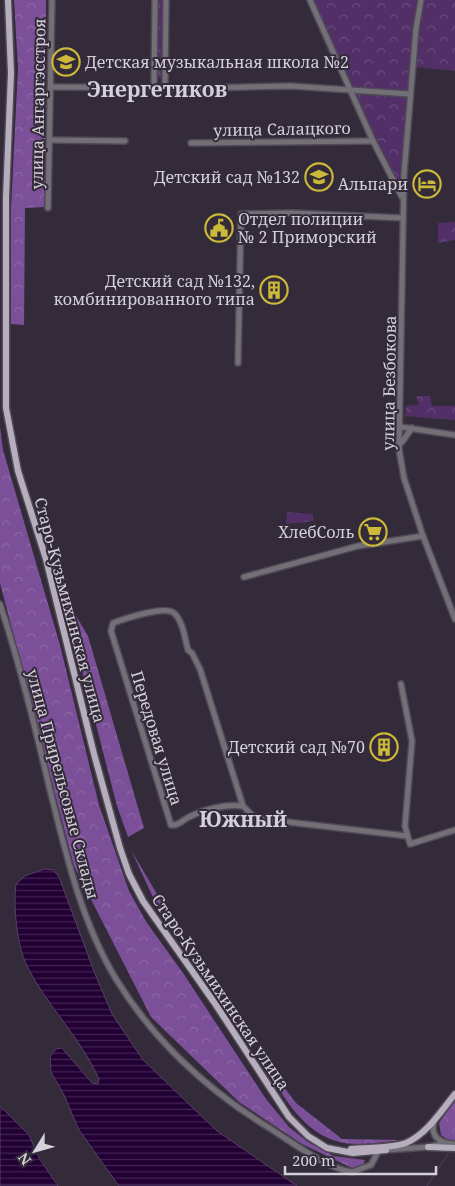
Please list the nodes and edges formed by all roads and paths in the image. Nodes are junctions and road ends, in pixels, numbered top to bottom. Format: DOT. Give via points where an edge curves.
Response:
graph roads {
  1 [pos="8,0"];
  2 [pos="52,0"];
  3 [pos="155,0"];
  4 [pos="166,0"];
  5 [pos="310,0"];
  6 [pos="421,0"];
  7 [pos="51,87"];
  8 [pos="154,87"];
  9 [pos="165,87"];
  10 [pos="350,89"];
  11 [pos="410,94"];
  12 [pos="50,140"];
  13 [pos="125,141"];
  14 [pos="373,141"];
  15 [pos="191,143"];
  16 [pos="403,198"];
  17 [pos="48,208"];
  18 [pos="403,218"];
  19 [pos="238,363"];
  20 [pos="401,427"];
  21 [pos="412,428"];
  22 [pos="455,435"];
  23 [pos="399,450"];
  24 [pos="423,536"];
  25 [pos="244,577"];
  26 [pos="0,604"];
  27 [pos="455,619"];
  28 [pos="401,684"];
  29 [pos="243,806"];
  30 [pos="455,830"];
  31 [pos="408,836"];
  32 [pos="455,1094"];
  33 [pos="438,1115"];
  34 [pos="445,1143"];
  35 [pos="455,1144"];
  36 [pos="428,1147"];
  37 [pos="455,1148"];
  38 [pos="382,1149"];
  1 -- 38 [label="main road, Старо-Кузьмихинская улица" via="11,73 6,197 6,408 15,458 49,570 108,807 127,869 143,901 216,1005 282,1109 296,1125 313,1140 335,1150 354,1153"];
  2 -- 7 [label="street, улица Ангаргэсстроя"];
  3 -- 8 [label="street"];
  4 -- 9 [label="street"];
  5 -- 10 [label="street, улица Безбокова"];
  6 -- 11 [label="street, улица Безбокова"];
  7 -- 8 [label="street"];
  7 -- 12 [label="street, улица Ангаргэсстроя"];
  8 -- 9 [label="street"];
  9 -- 10 [label="street"];
  10 -- 11 [label="street"];
  10 -- 14 [label="street, улица Безбокова"];
  11 -- 16 [label="street, улица Безбокова"];
  12 -- 13 [label="street"];
  12 -- 17 [label="street, улица Ангаргэсстроя"];
  14 -- 15 [label="street, улица Салацкого"];
  14 -- 16 [label="street, улица Безбокова"];
  16 -- 18 [label="street, улица Безбокова"];
  18 -- 19 [label="street" via="241,214"];
  18 -- 20 [label="street, улица Безбокова"];
  20 -- 21 [label="street"];
  20 -- 23 [label="street, улица Безбокова"];
  21 -- 22 [label="street"];
  21 -- 23 [label="street" via="403,438"];
  23 -- 24 [label="street, улица Безбокова" via="404,478"];
  24 -- 25 [label="street" via="358,546"];
  24 -- 27 [label="street, улица Безбокова"];
  26 -- 38 [label="street, улица Прирельсовые Склады" via="25,686 68,862 83,909 115,977 132,1004 172,1050 225,1098 313,1155 347,1172 358,1171 371,1164"];
  28 -- 31 [label="street" via="412,741 405,826"];
  29 -- 29 [label="street, Передовая улица" via="229,805 171,825 111,631 113,623 165,610 174,613 188,650 200,669"];
  29 -- 31 [label="street" via="253,816 262,819"];
  30 -- 31 [label="street" via="410,844"];
  32 -- 33 [label="main road, Старо-Кузьмихинская улица"];
  33 -- 34 [label="street" via="433,1132"];
  33 -- 38 [label="main road, Старо-Кузьмихинская улица" via="411,1140"];
  34 -- 35 [label="street, Старо-Кузьмихинская улица"];
  34 -- 36 [label="street, Старо-Кузьмихинская улица"];
  36 -- 37 [label="main road, Старо-Кузьмихинская улица"];
  36 -- 38 [label="street, Старо-Кузьмихинская улица"];
}
